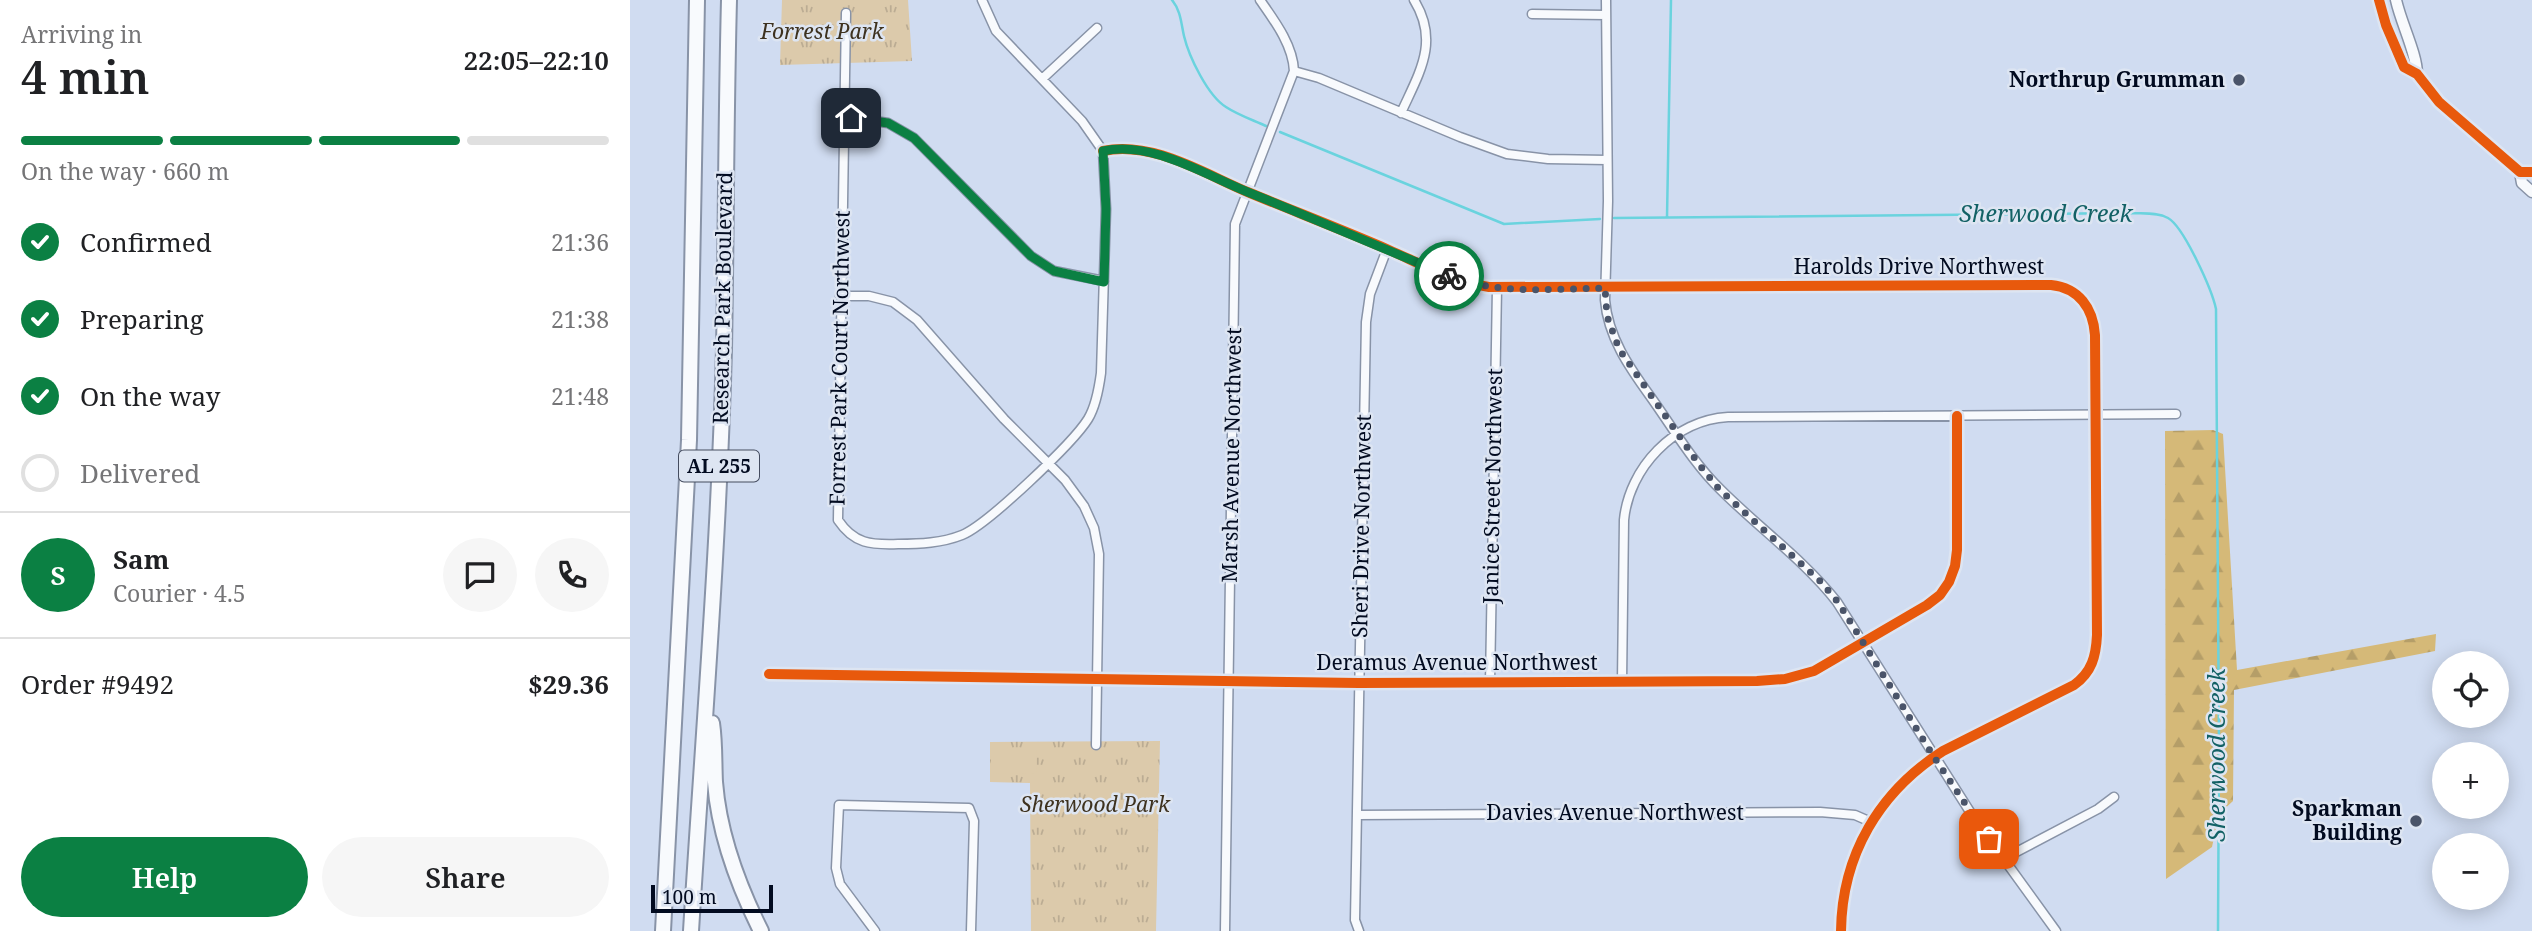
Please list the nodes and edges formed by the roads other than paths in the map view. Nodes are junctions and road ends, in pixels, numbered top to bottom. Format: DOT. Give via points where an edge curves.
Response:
graph roads {
  1 [pos="697,0"];
  2 [pos="729,0"];
  3 [pos="982,0"];
  4 [pos="1260,0"];
  5 [pos="1414,0"];
  6 [pos="1606,0"];
  7 [pos="2379,0"];
  8 [pos="2396,0"];
  9 [pos="846,12"];
  10 [pos="1532,15"];
  11 [pos="1606,15"];
  12 [pos="1097,28"];
  13 [pos="1294,71"];
  14 [pos="2417,74"];
  15 [pos="1042,79"];
  16 [pos="1401,113"];
  17 [pos="845,117"];
  18 [pos="1103,151"];
  19 [pos="1608,160"];
  20 [pos="2520,172"];
  21 [pos="2532,172"];
  22 [pos="1247,192"];
  23 [pos="2532,192"];
  24 [pos="1387,249"];
  25 [pos="1104,282"];
  26 [pos="1497,288"];
  27 [pos="1605,288"];
  28 [pos="840,296"];
  29 [pos="2176,414"];
  30 [pos="2095,415"];
  31 [pos="1957,416"];
  32 [pos="1678,435"];
  33 [pos="1047,463"];
  34 [pos="1864,643"];
  35 [pos="769,674"];
  36 [pos="1097,680"];
  37 [pos="1228,681"];
  38 [pos="1622,682"];
  39 [pos="1359,683"];
  40 [pos="1490,683"];
  41 [pos="708,696"];
  42 [pos="1096,744"];
  43 [pos="1934,757"];
  44 [pos="2114,797"];
  45 [pos="1357,815"];
  46 [pos="1871,822"];
  47 [pos="2003,859"];
  48 [pos="663,931"];
  49 [pos="691,931"];
  50 [pos="761,931"];
  51 [pos="875,931"];
  52 [pos="971,931"];
  53 [pos="1225,931"];
  54 [pos="1359,931"];
  55 [pos="1841,931"];
  56 [pos="2056,931"];
  1 -- 48 [label="highway, Research Park Boulevard / AL 255" via="690,440"];
  2 -- 41 [label="highway, Research Park Boulevard / AL 255" via="724,350"];
  3 -- 15 [label="street" via="996,31"];
  4 -- 13 [label="street" via="1276,24"];
  5 -- 16 [label="street" via="1426,25 1427,50"];
  6 -- 11 [label="street"];
  7 -- 14 [label="street" via="2404,67"];
  8 -- 14 [label="street" via="2417,61"];
  9 -- 17 [label="street, Forrest Park Court Northwest"];
  10 -- 11 [label="street"];
  11 -- 19 [label="street"];
  12 -- 15 [label="street"];
  13 -- 16 [label="street"];
  13 -- 22 [label="street, Marsh Avenue Northwest"];
  14 -- 20 [label="street" via="2439,102"];
  15 -- 18 [label="street"];
  16 -- 19 [label="street" via="1517,156"];
  17 -- 25 [label="street" via="888,123 914,138 1031,256 1054,271"];
  17 -- 28 [label="street, Forrest Park Court Northwest"];
  18 -- 22 [label="street, Harolds Drive Northwest" via="1120,149 1185,163"];
  18 -- 25 [label="street, Forrest Park Court Northwest"];
  19 -- 27 [label="street"];
  20 -- 21 [label="street"];
  20 -- 23 [label="street" via="2522,183"];
  22 -- 24 [label="street, Harolds Drive Northwest"];
  22 -- 37 [label="street, Marsh Avenue Northwest" via="1236,224"];
  24 -- 26 [label="street, Harolds Drive Northwest" via="1460,280"];
  24 -- 39 [label="street, Sheri Drive Northwest" via="1367,311"];
  25 -- 33 [label="street, Forrest Park Court Northwest" via="1104,344 1097,396 1088,419"];
  26 -- 27 [label="street, Harolds Drive Northwest"];
  26 -- 40 [label="street, Janice Street Northwest"];
  27 -- 30 [label="street, Harolds Drive Northwest" via="2057,286 2077,295 2093,316"];
  27 -- 32 [label="street" via="1607,316 1619,349"];
  28 -- 33 [label="street" via="893,302 917,320"];
  28 -- 33 [label="street, Forrest Park Court Northwest" via="837,500 838,520 845,531 860,541 886,545 925,544 961,535 983,523"];
  29 -- 30 [label="street"];
  30 -- 31 [label="street"];
  30 -- 43 [label="street, Harolds Drive Northwest" via="2097,635 2091,667 2074,685"];
  31 -- 32 [label="street" via="1720,418"];
  31 -- 34 [label="street, Deramus Avenue Northwest" via="1957,550 1952,575 1934,600"];
  32 -- 34 [label="street" via="1719,489 1829,591"];
  32 -- 38 [label="street" via="1644,465 1627,500"];
  33 -- 36 [label="street" via="1084,506 1094,528 1099,554"];
  34 -- 38 [label="street, Deramus Avenue Northwest" via="1823,667 1785,679"];
  34 -- 43 [label="street"];
  35 -- 36 [label="street, Deramus Avenue Northwest"];
  36 -- 37 [label="street, Deramus Avenue Northwest"];
  36 -- 42 [label="street"];
  37 -- 39 [label="street, Deramus Avenue Northwest"];
  37 -- 53 [label="street, Marsh Avenue Northwest"];
  38 -- 40 [label="street, Deramus Avenue Northwest"];
  39 -- 40 [label="street, Deramus Avenue Northwest"];
  39 -- 45 [label="street, Sheri Drive Northwest"];
  41 -- 49 [label="highway, Research Park Boulevard / AL 255"];
  41 -- 50 [label="highway" via="715,784 729,852"];
  43 -- 46 [label="street, Harolds Drive Northwest" via="1891,794"];
  43 -- 47 [label="street"];
  44 -- 47 [label="street"];
  45 -- 46 [label="street, Davies Avenue Northwest" via="1820,812 1854,815"];
  45 -- 54 [label="street, Sheri Drive Northwest" via="1355,920"];
  46 -- 55 [label="street, Harolds Drive Northwest" via="1849,871"];
  47 -- 56 [label="street"];
  51 -- 52 [label="street" via="840,884 836,868 839,805 969,808 974,821"];
}
